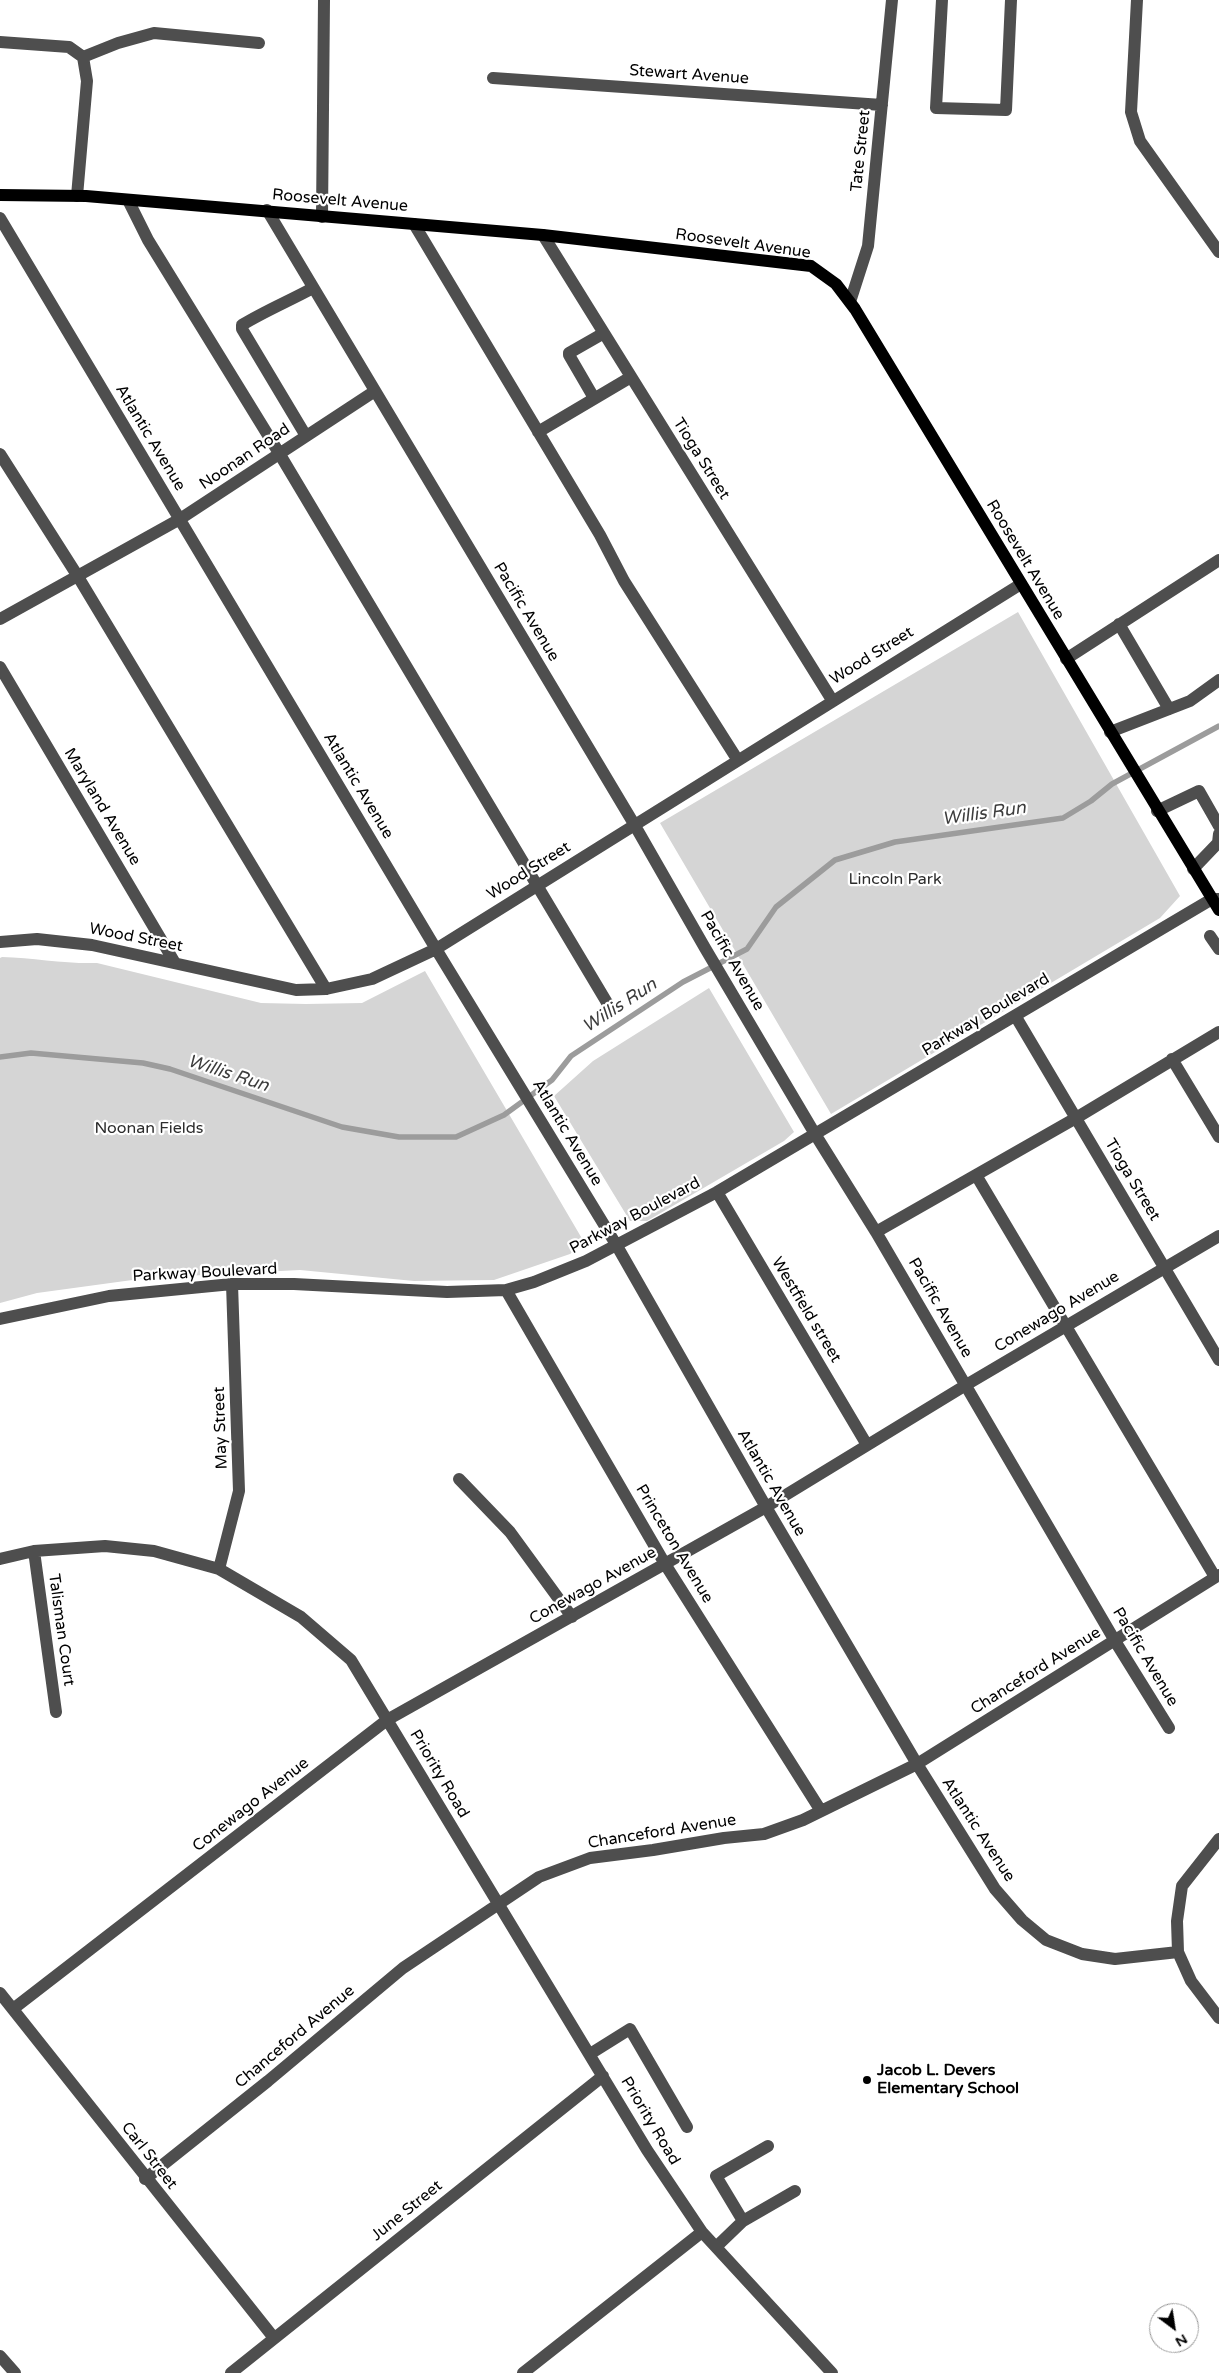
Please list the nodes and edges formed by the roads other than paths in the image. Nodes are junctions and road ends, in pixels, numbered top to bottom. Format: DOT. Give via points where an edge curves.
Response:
graph roads {
  1 [pos="324,0"];
  2 [pos="892,0"];
  3 [pos="942,0"];
  4 [pos="1011,0"];
  5 [pos="1136,0"];
  6 [pos="0,42"];
  7 [pos="258,43"];
  8 [pos="83,57"];
  9 [pos="493,78"];
  10 [pos="882,105"];
  11 [pos="0,195"];
  12 [pos="77,196"];
  13 [pos="128,200"];
  14 [pos="267,210"];
  15 [pos="322,217"];
  16 [pos="0,218"];
  17 [pos="414,224"];
  18 [pos="542,235"];
  19 [pos="1219,252"];
  20 [pos="313,288"];
  21 [pos="850,302"];
  22 [pos="604,333"];
  23 [pos="631,377"];
  24 [pos="375,391"];
  25 [pos="594,398"];
  26 [pos="538,432"];
  27 [pos="306,436"];
  28 [pos="279,453"];
  29 [pos="0,454"];
  30 [pos="180,519"];
  31 [pos="1218,561"];
  32 [pos="77,575"];
  33 [pos="1021,584"];
  34 [pos="0,619"];
  35 [pos="1119,624"];
  36 [pos="1066,659"];
  37 [pos="0,667"];
  38 [pos="1219,680"];
  39 [pos="832,700"];
  40 [pos="1169,709"];
  41 [pos="1110,732"];
  42 [pos="737,759"];
  43 [pos="1157,811"];
  44 [pos="634,824"];
  45 [pos="1219,826"];
  46 [pos="1219,834"];
  47 [pos="1193,869"];
  48 [pos="536,886"];
  49 [pos="1217,903"];
  50 [pos="1210,936"];
  51 [pos="0,942"];
  52 [pos="436,949"];
  53 [pos="1219,949"];
  54 [pos="175,963"];
  55 [pos="326,989"];
  56 [pos="612,1011"];
  57 [pos="1016,1017"];
  58 [pos="1219,1032"];
  59 [pos="1172,1059"];
  60 [pos="1076,1118"];
  61 [pos="815,1134"];
  62 [pos="1219,1137"];
  63 [pos="976,1175"];
  64 [pos="717,1192"];
  65 [pos="876,1232"];
  66 [pos="1219,1236"];
  67 [pos="617,1246"];
  68 [pos="1164,1266"];
  69 [pos="232,1284"];
  70 [pos="506,1290"];
  71 [pos="0,1319"];
  72 [pos="1068,1326"];
  73 [pos="1219,1360"];
  74 [pos="966,1384"];
  75 [pos="867,1445"];
  76 [pos="459,1479"];
  77 [pos="766,1507"];
  78 [pos="34,1551"];
  79 [pos="0,1559"];
  80 [pos="665,1564"];
  81 [pos="219,1569"];
  82 [pos="1217,1576"];
  83 [pos="572,1617"];
  84 [pos="1115,1641"];
  85 [pos="56,1712"];
  86 [pos="387,1720"];
  87 [pos="1169,1728"];
  88 [pos="917,1764"];
  89 [pos="821,1811"];
  90 [pos="1219,1839"];
  91 [pos="498,1902"];
  92 [pos="1178,1952"];
  93 [pos="0,1994"];
  94 [pos="13,2009"];
  95 [pos="1219,2018"];
  96 [pos="590,2054"];
  97 [pos="603,2076"];
  98 [pos="688,2128"];
  99 [pos="768,2146"];
  100 [pos="145,2179"];
  101 [pos="795,2191"];
  102 [pos="743,2221"];
  103 [pos="702,2232"];
  104 [pos="716,2247"];
  105 [pos="274,2338"];
  106 [pos="0,2356"];
  107 [pos="15,2373"];
  108 [pos="231,2373"];
  109 [pos="523,2373"];
  110 [pos="832,2373"];
  1 -- 15 [label="street"];
  2 -- 10 [label="street, Tate Street"];
  3 -- 4 [label="street" via="936,108 1006,110"];
  5 -- 19 [label="street" via="1130,112 1140,141"];
  6 -- 8 [label="street" via="69,47"];
  7 -- 8 [label="street" via="154,33 118,42"];
  8 -- 12 [label="street" via="87,81"];
  9 -- 10 [label="street, Stewart Avenue"];
  10 -- 21 [label="street, Tate Street" via="868,246"];
  11 -- 12 [label="main road, Roosevelt Avenue"];
  12 -- 13 [label="main road, Roosevelt Avenue"];
  13 -- 14 [label="main road, Roosevelt Avenue"];
  13 -- 28 [label="street" via="148,240"];
  14 -- 15 [label="main road, Roosevelt Avenue"];
  14 -- 20 [label="street, Pacific Avenue"];
  15 -- 17 [label="main road, Roosevelt Avenue"];
  16 -- 30 [label="street, Atlantic Avenue"];
  17 -- 18 [label="main road, Roosevelt Avenue"];
  17 -- 26 [label="street"];
  18 -- 21 [label="main road, Roosevelt Avenue" via="810,266 836,284"];
  18 -- 22 [label="street, Tioga Street"];
  20 -- 24 [label="street, Pacific Avenue"];
  20 -- 27 [label="street" via="242,325"];
  21 -- 33 [label="main road, Roosevelt Avenue"];
  22 -- 23 [label="street, Tioga Street"];
  22 -- 25 [label="street" via="569,353"];
  23 -- 25 [label="street"];
  23 -- 39 [label="street, Tioga Street"];
  24 -- 27 [label="street, Noonan Road"];
  24 -- 44 [label="street, Pacific Avenue"];
  25 -- 26 [label="street"];
  26 -- 42 [label="street" via="624,581"];
  27 -- 28 [label="street, Noonan Road"];
  28 -- 30 [label="street, Noonan Road"];
  28 -- 48 [label="street"];
  29 -- 32 [label="street"];
  30 -- 32 [label="street, Noonan Road"];
  30 -- 52 [label="street, Atlantic Avenue"];
  31 -- 35 [label="street"];
  32 -- 34 [label="street, Noonan Road"];
  32 -- 55 [label="street"];
  33 -- 36 [label="main road, Roosevelt Avenue"];
  33 -- 39 [label="street, Wood Street"];
  35 -- 36 [label="street"];
  35 -- 40 [label="street"];
  36 -- 41 [label="main road, Roosevelt Avenue"];
  37 -- 54 [label="street, Maryland Avenue"];
  38 -- 40 [label="street" via="1190,701"];
  39 -- 42 [label="street, Wood Street"];
  40 -- 41 [label="street"];
  41 -- 43 [label="main road, Roosevelt Avenue"];
  42 -- 44 [label="street, Wood Street"];
  43 -- 45 [label="street" via="1199,791"];
  43 -- 47 [label="main road, Roosevelt Avenue"];
  44 -- 48 [label="street, Wood Street"];
  44 -- 61 [label="street, Pacific Avenue"];
  46 -- 47 [label="street" via="1218,843"];
  47 -- 49 [label="main road, Roosevelt Avenue"];
  48 -- 52 [label="street, Wood Street"];
  48 -- 56 [label="street"];
  49 -- 57 [label="street, Parkway Boulevard"];
  50 -- 53 [label="street"];
  51 -- 54 [label="street, Wood Street" via="38,939"];
  52 -- 55 [label="street, Wood Street" via="372,979"];
  52 -- 67 [label="street, Atlantic Avenue"];
  54 -- 55 [label="street, Wood Street" via="296,990"];
  57 -- 60 [label="street, Tioga Street"];
  57 -- 61 [label="street, Parkway Boulevard"];
  58 -- 59 [label="street"];
  59 -- 60 [label="street"];
  59 -- 62 [label="street"];
  60 -- 63 [label="street"];
  60 -- 68 [label="street, Tioga Street"];
  61 -- 64 [label="street, Parkway Boulevard"];
  61 -- 65 [label="street, Pacific Avenue"];
  63 -- 65 [label="street"];
  63 -- 72 [label="street"];
  64 -- 67 [label="street, Parkway Boulevard"];
  64 -- 75 [label="street, Westfield street"];
  65 -- 74 [label="street, Pacific Avenue"];
  66 -- 68 [label="street, Conewago Avenue"];
  67 -- 70 [label="street, Parkway Boulevard" via="559,1273"];
  67 -- 77 [label="street, Atlantic Avenue"];
  68 -- 72 [label="street, Conewago Avenue"];
  68 -- 73 [label="street, Tioga Street"];
  69 -- 70 [label="street, Parkway Boulevard" via="447,1292"];
  69 -- 71 [label="street, Parkway Boulevard" via="109,1296"];
  69 -- 81 [label="street, May Street" via="240,1491"];
  70 -- 80 [label="street, Princeton Avenue"];
  72 -- 74 [label="street, Conewago Avenue"];
  72 -- 82 [label="street"];
  74 -- 75 [label="street, Conewago Avenue"];
  74 -- 84 [label="street, Pacific Avenue"];
  75 -- 77 [label="street, Conewago Avenue"];
  76 -- 83 [label="street" via="510,1532"];
  77 -- 80 [label="street, Conewago Avenue"];
  77 -- 88 [label="street, Atlantic Avenue"];
  78 -- 79 [label="street, Priority Road"];
  78 -- 81 [label="street, Priority Road" via="114,1547 154,1551"];
  78 -- 85 [label="street, Talisman Court"];
  80 -- 83 [label="street, Conewago Avenue"];
  80 -- 89 [label="street, Princeton Avenue"];
  81 -- 86 [label="street, Priority Road" via="301,1617 351,1660"];
  82 -- 84 [label="street, Chanceford Avenue"];
  83 -- 86 [label="street, Conewago Avenue"];
  84 -- 87 [label="street, Pacific Avenue"];
  84 -- 88 [label="street, Chanceford Avenue"];
  86 -- 91 [label="street, Priority Road"];
  86 -- 94 [label="street, Conewago Avenue"];
  88 -- 89 [label="street, Chanceford Avenue"];
  88 -- 92 [label="street, Atlantic Avenue" via="995,1889 1022,1920 1046,1940 1082,1954 1115,1958"];
  89 -- 91 [label="street, Chanceford Avenue" via="764,1834 590,1858 539,1877"];
  90 -- 92 [label="street" via="1182,1886 1177,1921"];
  91 -- 96 [label="street, Priority Road"];
  91 -- 100 [label="street, Chanceford Avenue" via="403,1968"];
  92 -- 95 [label="street" via="1191,1981"];
  93 -- 94 [label="street, Carl Street"];
  94 -- 100 [label="street, Carl Street"];
  96 -- 97 [label="street, Priority Road"];
  96 -- 98 [label="street" via="630,2029"];
  97 -- 103 [label="street, Priority Road" via="647,2150"];
  97 -- 105 [label="street, June Street"];
  99 -- 102 [label="street" via="716,2176"];
  100 -- 105 [label="street, Carl Street"];
  101 -- 102 [label="street"];
  102 -- 104 [label="street"];
  103 -- 104 [label="street, Priority Road"];
  103 -- 109 [label="street"];
  104 -- 110 [label="street, Priority Road"];
  105 -- 108 [label="street, June Street"];
  106 -- 107 [label="street"];
}
